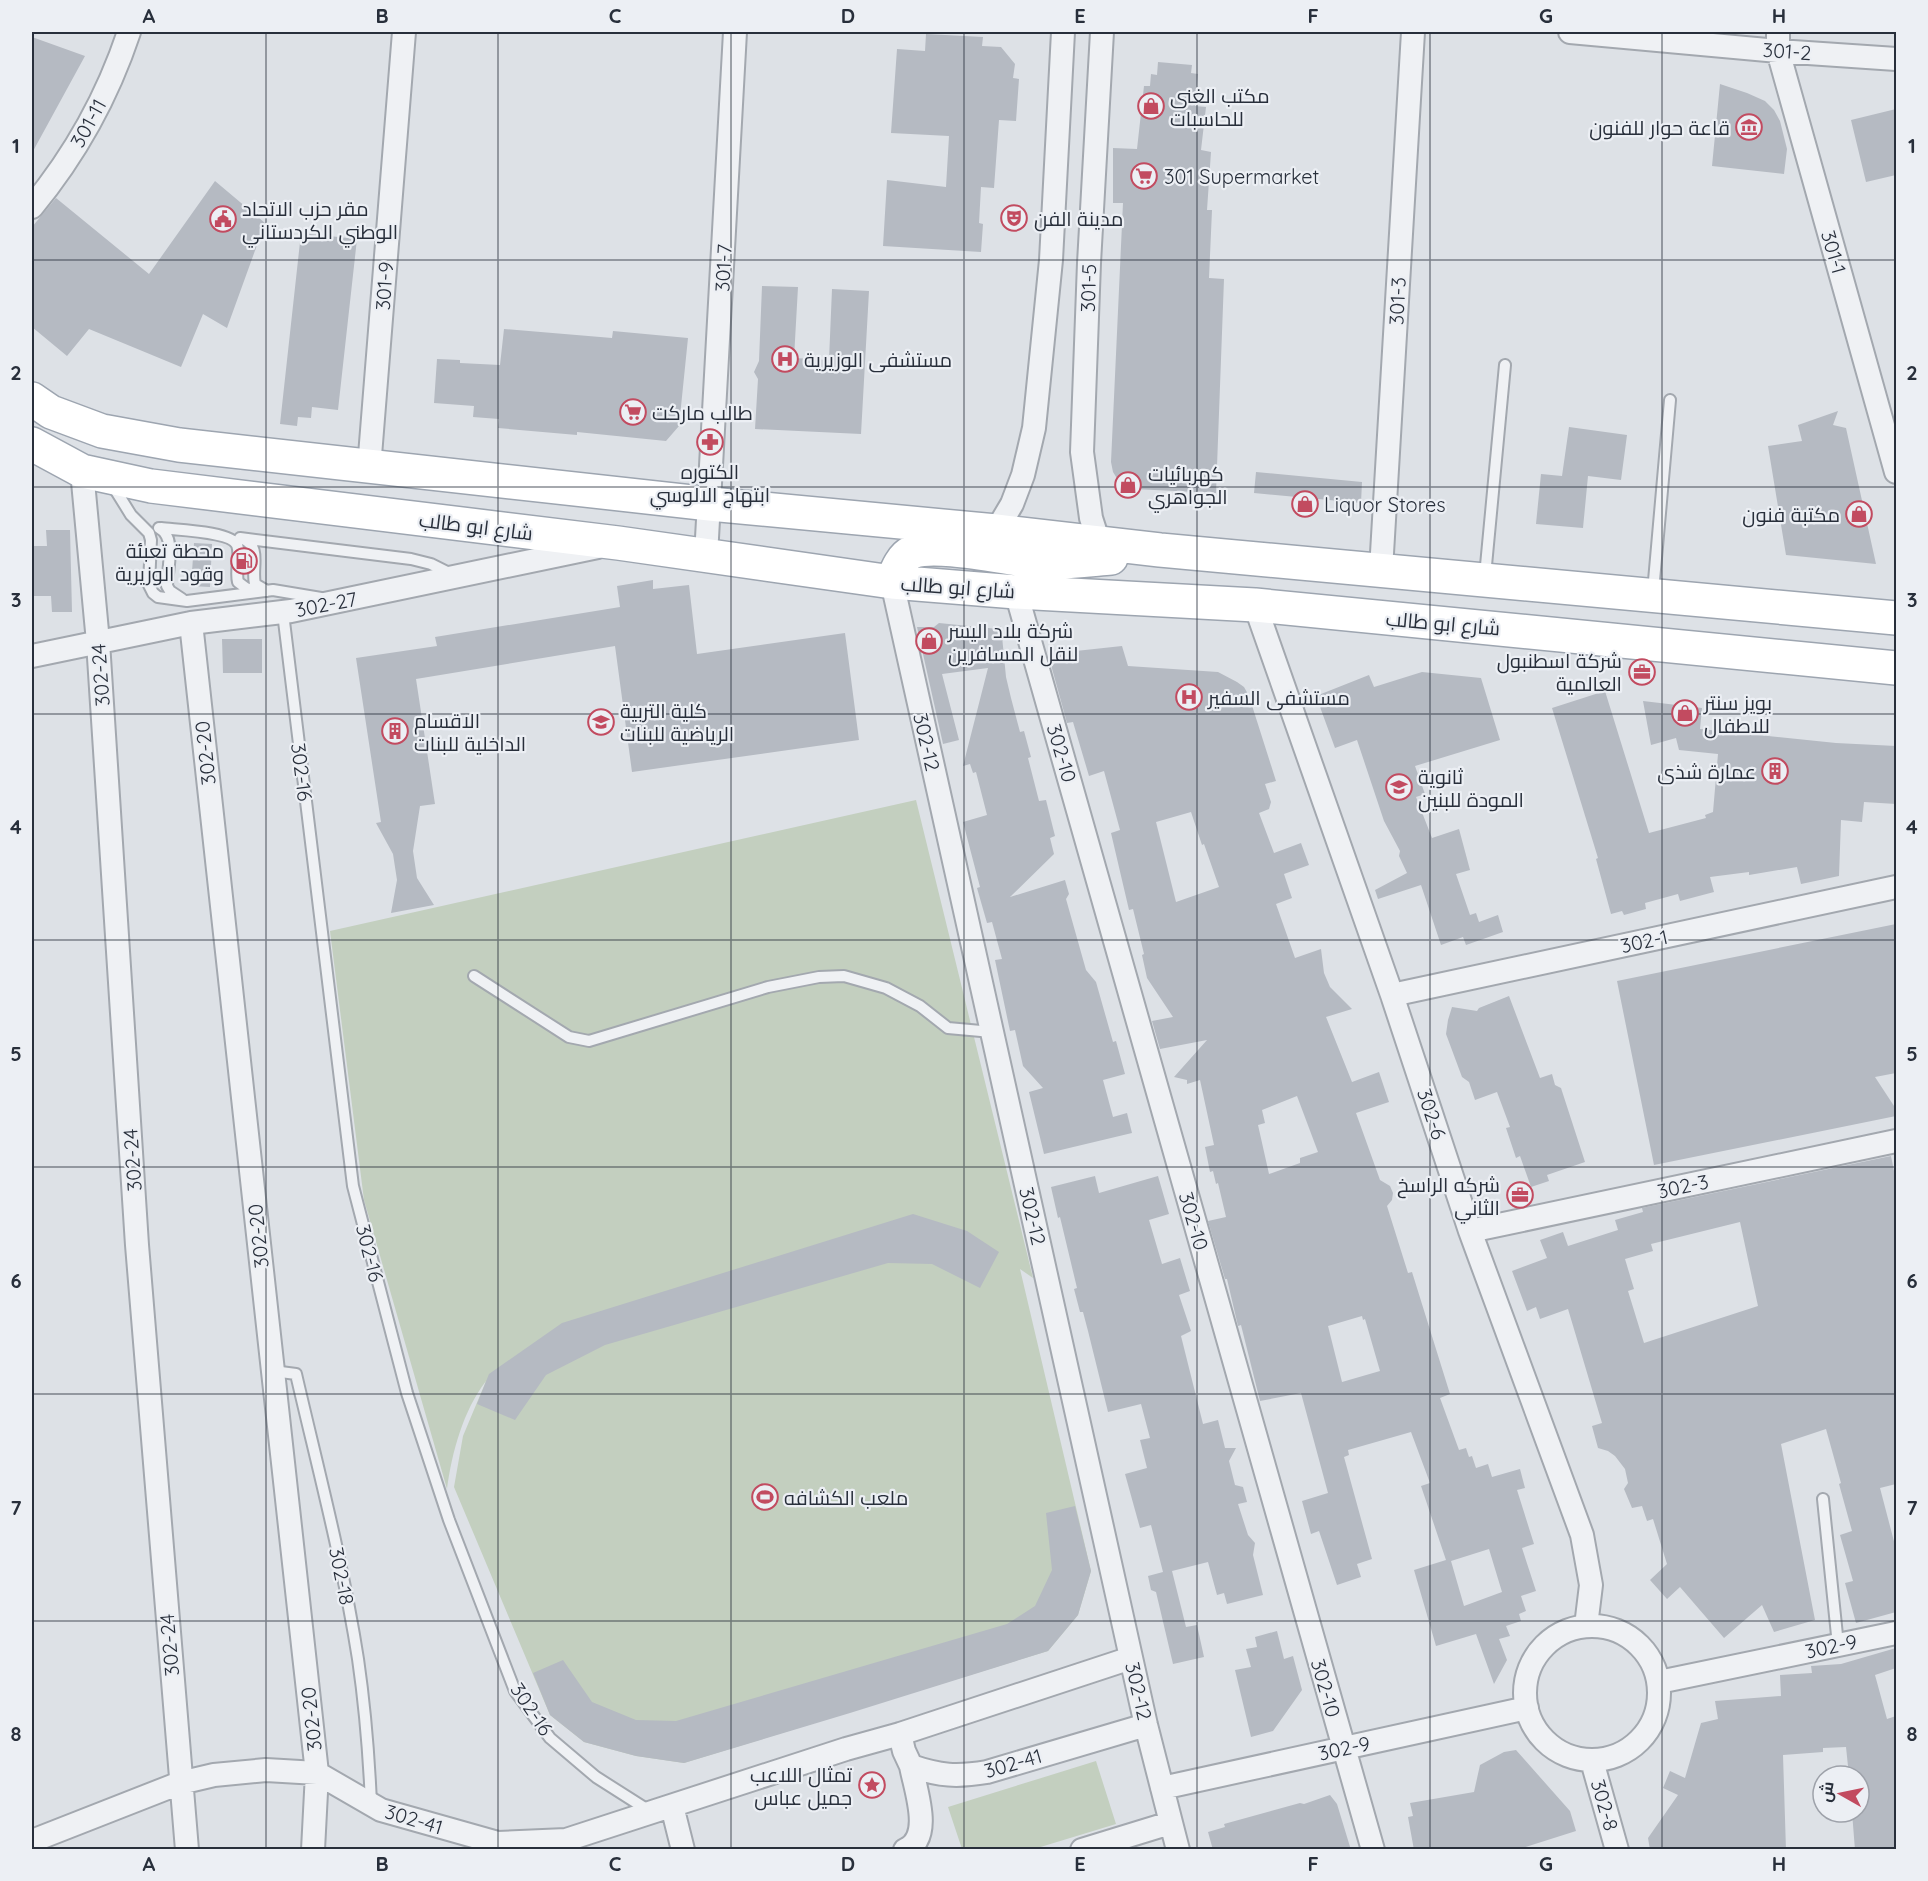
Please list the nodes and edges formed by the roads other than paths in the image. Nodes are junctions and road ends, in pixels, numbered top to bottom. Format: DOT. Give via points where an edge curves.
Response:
graph roads {
  1 [pos="129,32"];
  2 [pos="404,32"];
  3 [pos="735,32"];
  4 [pos="1063,32"];
  5 [pos="1102,32"];
  6 [pos="1413,32"];
  7 [pos="1570,32"];
  8 [pos="1778,41"];
  9 [pos="1896,59"];
  10 [pos="32,207"];
  11 [pos="1051,260"];
  12 [pos="1089,263"];
  13 [pos="1505,365"];
  14 [pos="32,399"];
  15 [pos="1670,400"];
  16 [pos="32,444"];
  17 [pos="369,468"];
  18 [pos="88,472"];
  19 [pos="1896,472"];
  20 [pos="710,504"];
  21 [pos="143,526"];
  22 [pos="160,528"];
  23 [pos="996,531"];
  24 [pos="222,535"];
  25 [pos="240,538"];
  26 [pos="618,543"];
  27 [pos="1099,543"];
  28 [pos="1160,550"];
  29 [pos="706,556"];
  30 [pos="1256,559"];
  31 [pos="1381,570"];
  32 [pos="456,577"];
  33 [pos="1485,579"];
  34 [pos="892,582"];
  35 [pos="265,592"];
  36 [pos="1016,592"];
  37 [pos="1653,595"];
  38 [pos="350,599"];
  39 [pos="187,601"];
  40 [pos="1255,605"];
  41 [pos="282,613"];
  42 [pos="1896,618"];
  43 [pos="191,623"];
  44 [pos="98,642"];
  45 [pos="32,656"];
  46 [pos="1896,668"];
  47 [pos="1896,887"];
  48 [pos="474,976"];
  49 [pos="1392,995"];
  50 [pos="992,1032"];
  51 [pos="1896,1141"];
  52 [pos="1470,1231"];
  53 [pos="273,1371"];
  54 [pos="1823,1499"];
  55 [pos="1586,1626"];
  56 [pos="1896,1633"];
  57 [pos="1838,1645"];
  58 [pos="1131,1658"];
  59 [pos="1659,1682"];
  60 [pos="1527,1708"];
  61 [pos="1146,1725"];
  62 [pos="900,1734"];
  63 [pos="1343,1748"];
  64 [pos="1592,1761"];
  65 [pos="911,1766"];
  66 [pos="316,1773"];
  67 [pos="180,1783"];
  68 [pos="1162,1788"];
  69 [pos="371,1804"];
  70 [pos="662,1809"];
  71 [pos="1170,1823"];
  72 [pos="32,1841"];
  73 [pos="186,1850"];
  74 [pos="313,1850"];
  75 [pos="683,1850"];
  76 [pos="905,1850"];
  77 [pos="1082,1850"];
  78 [pos="1178,1850"];
  79 [pos="1373,1850"];
  80 [pos="1617,1850"];
  1 -- 10 [label="street, 301-11" via="87,127"];
  2 -- 17 [label="street, 301-9"];
  3 -- 20 [label="street, 301-7"];
  4 -- 11 [label="street, 301-5"];
  5 -- 12 [label="street, 301-5"];
  6 -- 31 [label="street, 301-3"];
  7 -- 8 [label="street, 301-2"];
  8 -- 9 [label="street, 301-2"];
  8 -- 19 [label="street, 301-1"];
  11 -- 12 [label="street"];
  11 -- 23 [label="street, 301-5" via="1034,428 1023,475"];
  12 -- 27 [label="street, 301-5" via="1082,452 1091,519"];
  13 -- 33 [label="lane"];
  14 -- 17 [label="main road" via="51,412 102,431 179,445"];
  15 -- 37 [label="lane"];
  16 -- 18 [label="main road, شارع ابو طالب"];
  17 -- 20 [label="main road"];
  18 -- 21 [label="lane" via="113,485 131,515"];
  18 -- 26 [label="main road, شارع ابو طالب" via="162,488"];
  18 -- 44 [label="street, 302-24"];
  20 -- 23 [label="main road"];
  20 -- 29 [label="street, 301-7"];
  21 -- 22 [label="lane"];
  21 -- 39 [label="lane" via="152,540 151,591 163,598"];
  22 -- 24 [label="lane"];
  22 -- 39 [label="lane" via="169,542 167,586"];
  23 -- 27 [label="main road"];
  24 -- 25 [label="lane"];
  24 -- 35 [label="lane" via="237,544 238,582 250,590"];
  25 -- 32 [label="lane" via="411,559"];
  25 -- 35 [label="lane" via="254,546 254,581"];
  26 -- 29 [label="main road, شارع ابو طالب"];
  26 -- 32 [label="street, 302-27"];
  27 -- 28 [label="main road"];
  28 -- 30 [label="main road"];
  28 -- 34 [label="main road" via="1050,562 922,550 902,560"];
  29 -- 34 [label="main road, شارع ابو طالب"];
  30 -- 31 [label="main road"];
  30 -- 40 [label="main road"];
  31 -- 33 [label="main road"];
  32 -- 38 [label="street, 302-27"];
  33 -- 37 [label="main road"];
  34 -- 36 [label="main road, شارع ابو طالب"];
  34 -- 50 [label="street, 302-12"];
  35 -- 38 [label="lane"];
  35 -- 39 [label="lane"];
  36 -- 40 [label="main road, شارع ابو طالب"];
  36 -- 63 [label="street, 302-10"];
  37 -- 42 [label="main road"];
  38 -- 41 [label="street, 302-27"];
  40 -- 46 [label="main road, شارع ابو طالب"];
  40 -- 49 [label="street, 302-6"];
  41 -- 43 [label="street, 302-27"];
  41 -- 70 [label="lane, 302-16" via="353,1186 407,1393 448,1520 515,1691 550,1738 596,1777"];
  43 -- 44 [label="street, 302-27"];
  43 -- 53 [label="street, 302-20"];
  44 -- 45 [label="street, 302-27"];
  44 -- 67 [label="street, 302-24" via="137,1245"];
  47 -- 49 [label="street, 302-1"];
  48 -- 50 [label="lane" via="569,1037 589,1041 768,987 844,975 886,988 920,1006 948,1028"];
  49 -- 52 [label="street, 302-6"];
  50 -- 58 [label="street, 302-12"];
  51 -- 52 [label="street, 302-3"];
  52 -- 55 [label="street, 302-6" via="1582,1535 1591,1585"];
  53 -- 66 [label="street, 302-20"];
  53 -- 69 [label="lane, 302-18" via="296,1374 335,1545 358,1660"];
  54 -- 57 [label="lane"];
  55 -- 59 [label="street" via="1607,1627 1641,1646 1653,1663"];
  55 -- 60 [label="street" via="1564,1632 1546,1644 1532,1663 1525,1685"];
  56 -- 57 [label="street, 302-9"];
  57 -- 59 [label="street, 302-9"];
  58 -- 61 [label="street, 302-12"];
  58 -- 62 [label="street, 302-41"];
  59 -- 64 [label="street" via="1659,1705 1650,1727 1635,1745 1615,1757"];
  60 -- 63 [label="street, 302-9"];
  60 -- 64 [label="street" via="1535,1729 1550,1746 1570,1757"];
  61 -- 65 [label="street, 302-41" via="987,1772 936,1775"];
  61 -- 68 [label="street, 302-12"];
  62 -- 65 [label="street"];
  62 -- 70 [label="street, 302-41"];
  63 -- 68 [label="street, 302-9"];
  63 -- 79 [label="street, 302-10"];
  64 -- 80 [label="street, 302-8"];
  65 -- 76 [label="street" via="922,1830 915,1843"];
  66 -- 67 [label="street, 302-41" via="266,1770 214,1774"];
  66 -- 69 [label="street, 302-41"];
  66 -- 74 [label="street, 302-20"];
  67 -- 72 [label="street, 302-41"];
  67 -- 73 [label="street, 302-24"];
  68 -- 71 [label="street, 302-12"];
  69 -- 70 [label="street, 302-41" via="498,1843 566,1840"];
  70 -- 75 [label="street"];
  71 -- 77 [label="street"];
  71 -- 78 [label="street, 302-12"];
}
